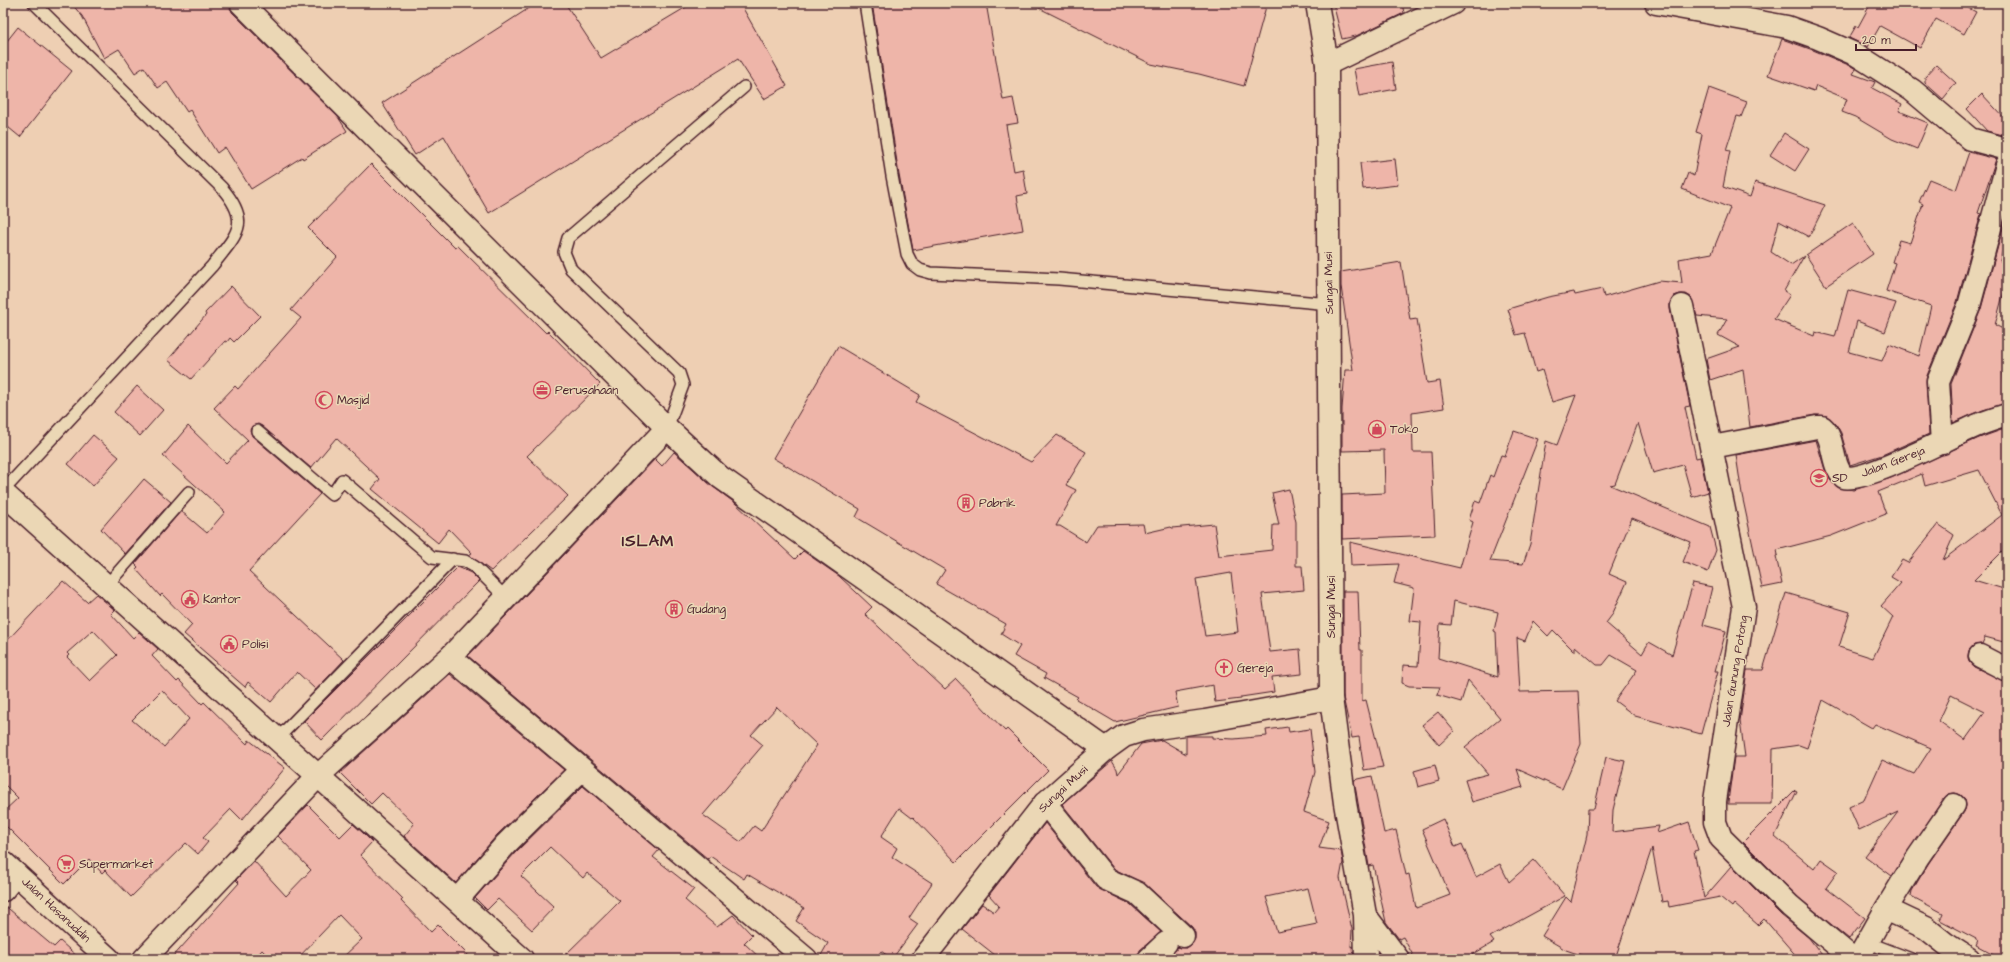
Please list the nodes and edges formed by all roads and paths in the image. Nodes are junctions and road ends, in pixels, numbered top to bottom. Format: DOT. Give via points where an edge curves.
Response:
graph roads {
  1 [pos="34,3"];
  2 [pos="240,3"];
  3 [pos="866,3"];
  4 [pos="1317,3"];
  5 [pos="1453,3"];
  6 [pos="1656,3"];
  7 [pos="1327,64"];
  8 [pos="744,87"];
  9 [pos="2007,149"];
  10 [pos="2007,165"];
  11 [pos="1330,304"];
  12 [pos="1682,306"];
  13 [pos="2007,415"];
  14 [pos="667,428"];
  15 [pos="257,431"];
  16 [pos="1942,443"];
  17 [pos="1712,448"];
  18 [pos="3,492"];
  19 [pos="189,492"];
  20 [pos="453,560"];
  21 [pos="107,585"];
  22 [pos="506,598"];
  23 [pos="1980,656"];
  24 [pos="450,657"];
  25 [pos="2007,670"];
  26 [pos="1331,698"];
  27 [pos="278,738"];
  28 [pos="1106,749"];
  29 [pos="582,769"];
  30 [pos="319,775"];
  31 [pos="1045,803"];
  32 [pos="1954,804"];
  33 [pos="7,875"];
  34 [pos="457,900"];
  35 [pos="1886,908"];
  36 [pos="1366,915"];
  37 [pos="1863,951"];
  38 [pos="109,959"];
  39 [pos="144,959"];
  40 [pos="522,959"];
  41 [pos="806,959"];
  42 [pos="923,959"];
  43 [pos="1149,959"];
  44 [pos="1366,959"];
  45 [pos="1398,959"];
  46 [pos="1853,959"];
  47 [pos="1911,959"];
  48 [pos="1969,959"];
  1 -- 18 [label="lane" via="222,188 234,202 239,215 239,226 235,236 212,266"];
  2 -- 14 [label="main road"];
  3 -- 11 [label="lane" via="905,246 912,264 916,267 931,273 950,275 1059,279"];
  4 -- 7 [label="main road, Sungai Musi"];
  5 -- 7 [label="main road"];
  6 -- 9 [label="main road" via="1787,27 1818,38 1857,55 1912,90 1970,139"];
  7 -- 11 [label="main road, Sungai Musi"];
  8 -- 14 [label="lane" via="568,238 564,252 571,269 679,373 683,385"];
  10 -- 16 [label="main road" via="1969,306 1938,382"];
  11 -- 26 [label="main road, Sungai Musi"];
  12 -- 17 [label="main road, Jalan Gunung Potong"];
  13 -- 16 [label="main road, Jalan Gereja" via="1970,428"];
  14 -- 22 [label="main road"];
  14 -- 28 [label="main road" via="720,477"];
  15 -- 20 [label="lane" via="332,495 342,480 432,557"];
  16 -- 17 [label="main road, Jalan Gereja" via="1888,467 1851,478 1844,477 1840,472 1828,436 1822,428"];
  17 -- 46 [label="main road, Jalan Gunung Potong" via="1744,607 1715,801 1717,832 1790,906"];
  18 -- 21 [label="main road"];
  19 -- 21 [label="lane"];
  20 -- 22 [label="lane" via="465,561 476,567"];
  20 -- 27 [label="lane"];
  21 -- 27 [label="main road"];
  22 -- 24 [label="main road"];
  23 -- 25 [label="main road"];
  24 -- 29 [label="main road"];
  24 -- 30 [label="main road"];
  26 -- 28 [label="main road, Sungai Musi" via="1143,730 1124,736"];
  26 -- 36 [label="main road" via="1345,803"];
  27 -- 30 [label="main road"];
  28 -- 31 [label="main road, Sungai Musi"];
  29 -- 34 [label="main road" via="506,844"];
  29 -- 41 [label="main road"];
  30 -- 34 [label="main road"];
  30 -- 39 [label="main road"];
  31 -- 42 [label="main road, Sungai Musi"];
  31 -- 43 [label="main road" via="1106,879 1137,893 1175,940"];
  32 -- 35 [label="main road"];
  33 -- 38 [label="main road, Jalan Hasanuddin"];
  34 -- 40 [label="main road"];
  35 -- 37 [label="main road"];
  35 -- 48 [label="main road" via="1926,928"];
  36 -- 44 [label="main road"];
  36 -- 45 [label="main road"];
  37 -- 47 [label="lane"];
}
